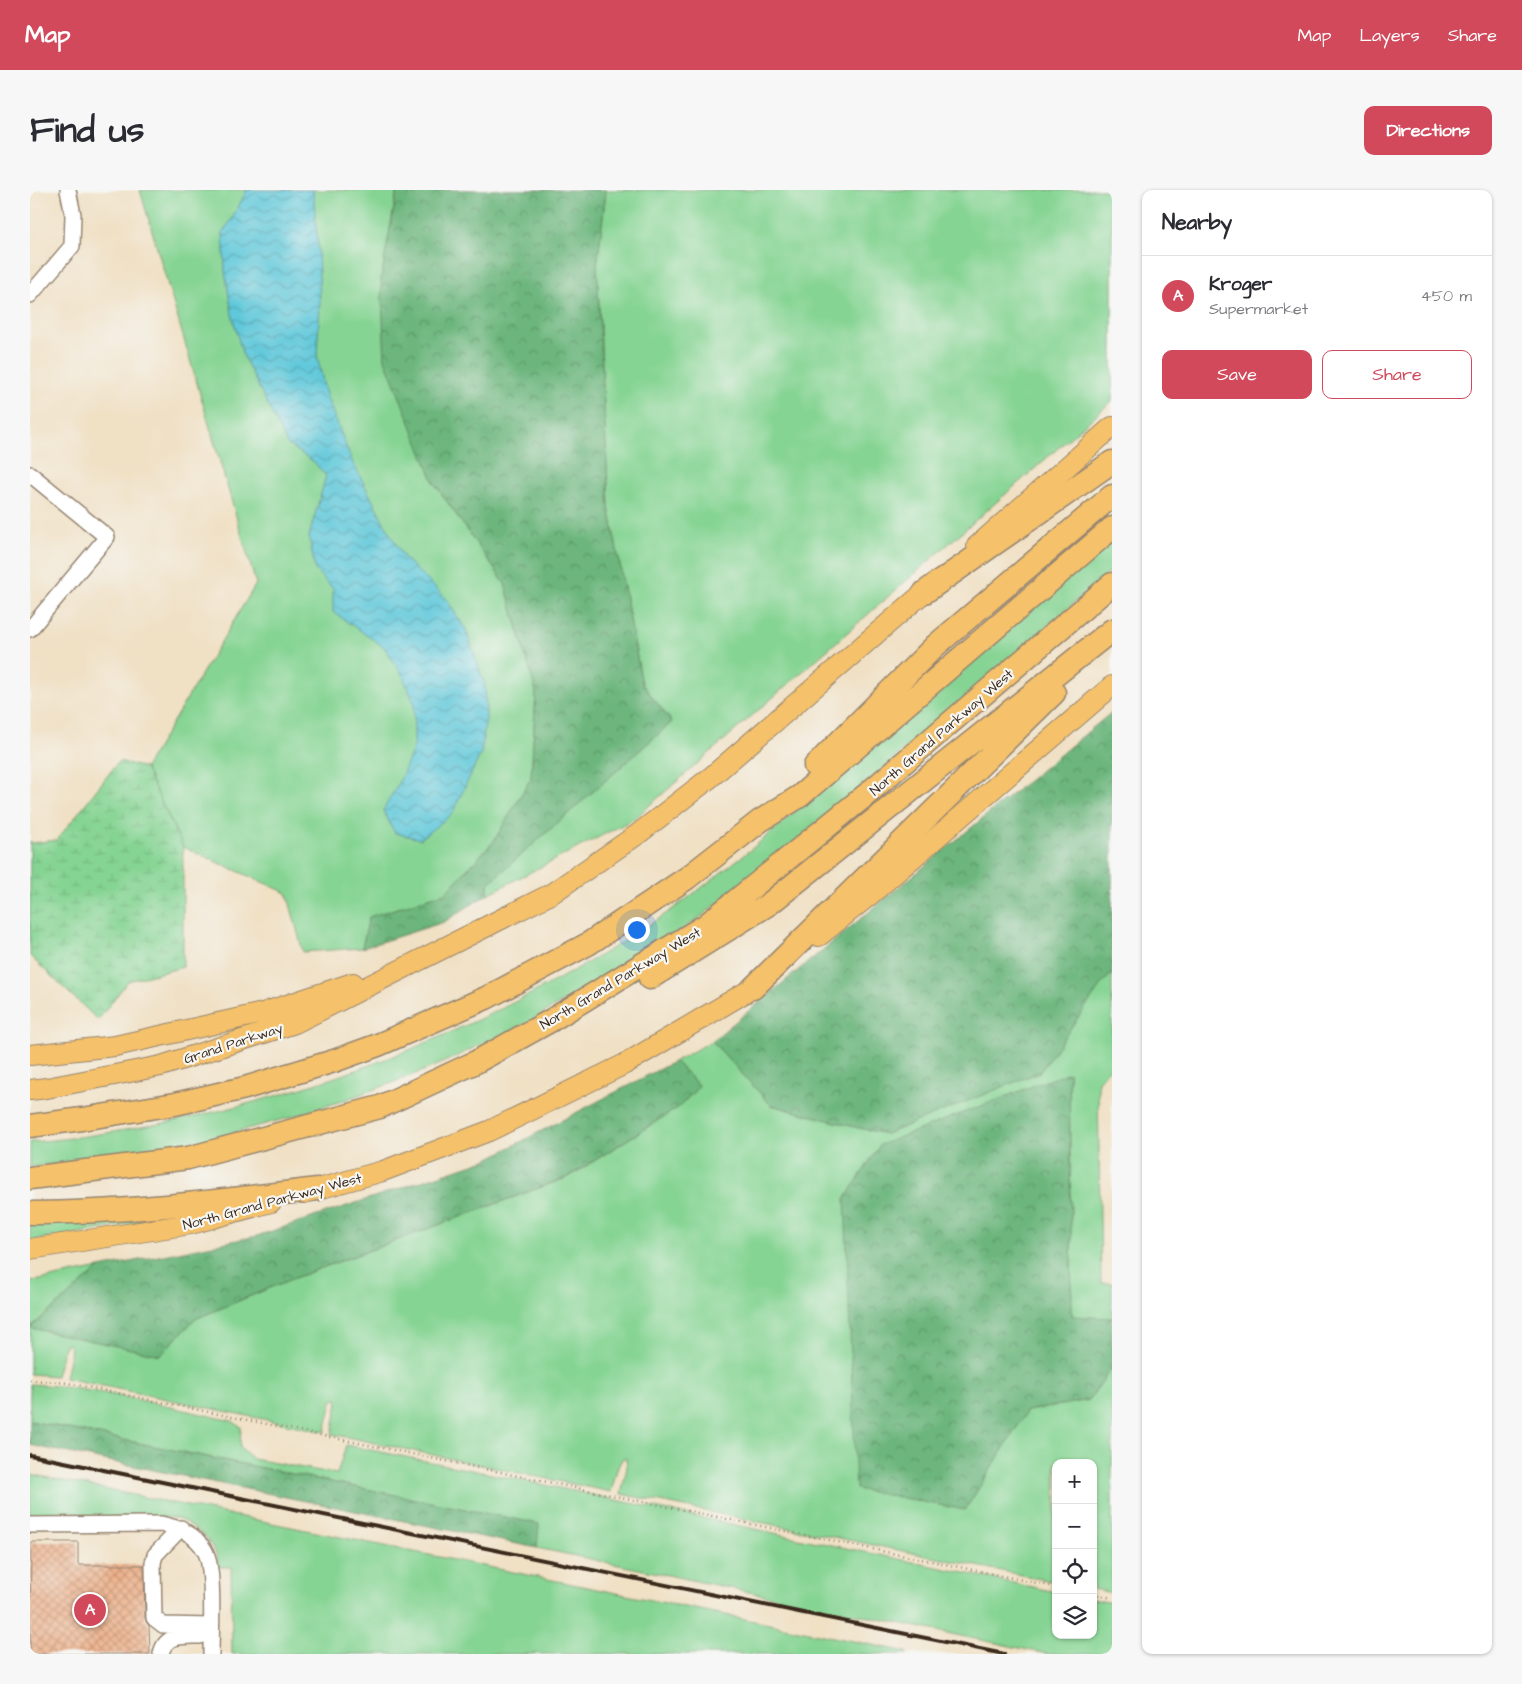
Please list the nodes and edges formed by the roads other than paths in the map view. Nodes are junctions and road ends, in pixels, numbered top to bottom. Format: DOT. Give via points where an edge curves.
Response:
graph roads {
  1 [pos="68,190"];
  2 [pos="30,295"];
  3 [pos="1112,426"];
  4 [pos="1112,462"];
  5 [pos="30,474"];
  6 [pos="1112,496"];
  7 [pos="1112,528"];
  8 [pos="1112,584"];
  9 [pos="925,592"];
  10 [pos="30,630"];
  11 [pos="1112,631"];
  12 [pos="1112,686"];
  13 [pos="760,821"];
  14 [pos="423,958"];
  15 [pos="753,988"];
  16 [pos="550,1021"];
  17 [pos="30,1056"];
  18 [pos="30,1090"];
  19 [pos="30,1126"];
  20 [pos="30,1178"];
  21 [pos="318,1189"];
  22 [pos="30,1213"];
  23 [pos="30,1250"];
  24 [pos="30,1525"];
  25 [pos="181,1528"];
  26 [pos="211,1631"];
  27 [pos="163,1649"];
  28 [pos="211,1654"];
  1 -- 2 [label="lane" via="73,215 72,246"];
  3 -- 9 [label="main road"];
  4 -- 9 [label="highway"];
  5 -- 10 [label="lane" via="107,537"];
  6 -- 13 [label="highway" via="935,646"];
  7 -- 13 [label="highway" via="800,796"];
  8 -- 16 [label="highway, North Grand Parkway West" via="866,795 706,925"];
  9 -- 14 [label="main road" via="711,777 638,834 551,894"];
  11 -- 15 [label="highway" via="1077,670"];
  11 -- 16 [label="highway" via="769,904 587,1015"];
  12 -- 15 [label="main road, North Grand Parkway West" via="870,895"];
  13 -- 19 [label="highway" via="687,878 588,944 486,998 378,1046 236,1090 175,1104"];
  14 -- 17 [label="main road" via="263,1013 115,1046"];
  14 -- 18 [label="main road, Grand Parkway" via="294,1023 161,1066"];
  15 -- 21 [label="main road, North Grand Parkway West" via="625,1064 489,1130 383,1171"];
  16 -- 20 [label="highway, North Grand Parkway West" via="476,1062 380,1107 188,1158"];
  21 -- 22 [label="highway" via="185,1205"];
  21 -- 23 [label="main road, North Grand Parkway West" via="190,1224"];
  24 -- 25 [label="lane" via="161,1524"];
  25 -- 26 [label="lane" via="206,1552 210,1569"];
  25 -- 26 [label="lane" via="155,1555 154,1618 163,1625"];
  26 -- 27 [label="lane" via="184,1636"];
  26 -- 28 [label="lane"];
}
